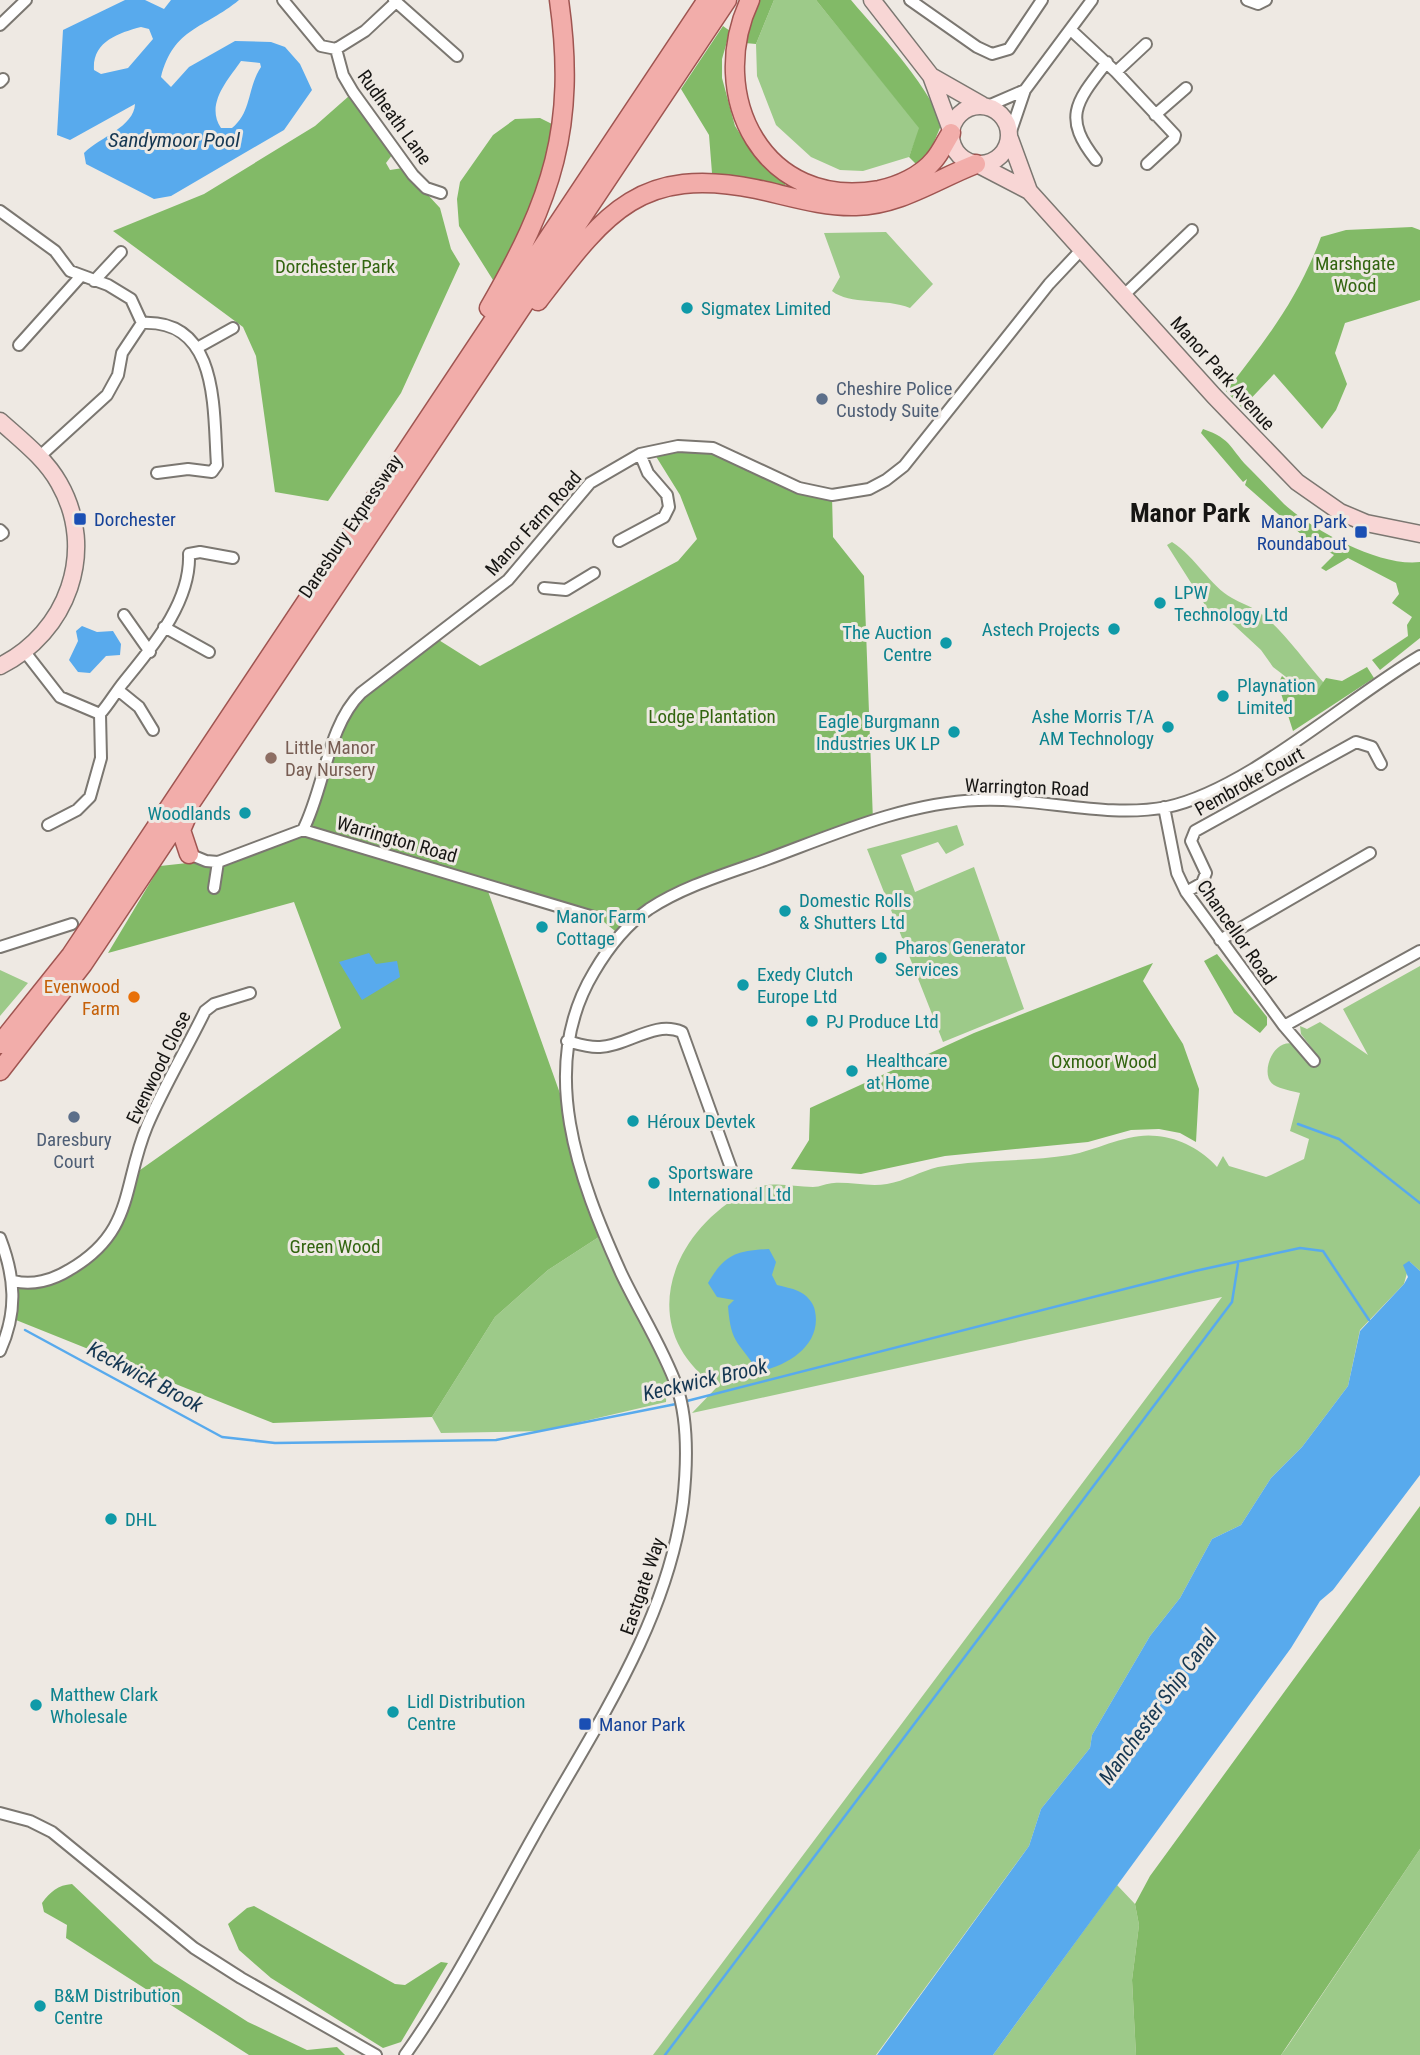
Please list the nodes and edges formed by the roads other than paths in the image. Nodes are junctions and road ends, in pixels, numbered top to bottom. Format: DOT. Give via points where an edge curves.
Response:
graph roads {
  1 [pos="26,0"];
  2 [pos="283,0"];
  3 [pos="559,0"];
  4 [pos="707,0"];
  5 [pos="727,0"];
  6 [pos="750,0"];
  7 [pos="872,0"];
  8 [pos="909,0"];
  9 [pos="1042,0"];
  10 [pos="1092,0"];
  11 [pos="1247,0"];
  12 [pos="1266,0"];
  13 [pos="395,1"];
  14 [pos="0,26"];
  15 [pos="1072,32"];
  16 [pos="1146,44"];
  17 [pos="336,50"];
  18 [pos="457,55"];
  19 [pos="1107,62"];
  20 [pos="1116,72"];
  21 [pos="931,76"];
  22 [pos="1186,88"];
  23 [pos="1025,90"];
  24 [pos="985,106"];
  25 [pos="1155,115"];
  26 [pos="951,131"];
  27 [pos="1010,137"];
  28 [pos="1096,160"];
  29 [pos="978,164"];
  30 [pos="1147,164"];
  31 [pos="1029,191"];
  32 [pos="441,193"];
  33 [pos="0,211"];
  34 [pos="1192,230"];
  35 [pos="1082,249"];
  36 [pos="121,252"];
  37 [pos="80,277"];
  38 [pos="94,281"];
  39 [pos="1124,295"];
  40 [pos="142,323"];
  41 [pos="233,328"];
  42 [pos="19,345"];
  43 [pos="197,348"];
  44 [pos="451,412"];
  45 [pos="0,421"];
  46 [pos="640,454"];
  47 [pos="39,457"];
  48 [pos="401,459"];
  49 [pos="157,473"];
  50 [pos="0,530"];
  51 [pos="1420,534"];
  52 [pos="0,536"];
  53 [pos="619,541"];
  54 [pos="233,558"];
  55 [pos="594,573"];
  56 [pos="544,588"];
  57 [pos="124,615"];
  58 [pos="164,627"];
  59 [pos="25,652"];
  60 [pos="150,652"];
  61 [pos="209,652"];
  62 [pos="1420,656"];
  63 [pos="0,666"];
  64 [pos="118,690"];
  65 [pos="100,714"];
  66 [pos="153,730"];
  67 [pos="218,760"];
  68 [pos="1381,764"];
  69 [pos="1164,807"];
  70 [pos="48,825"];
  71 [pos="303,830"];
  72 [pos="1370,853"];
  73 [pos="189,854"];
  74 [pos="218,862"];
  75 [pos="149,864"];
  76 [pos="214,888"];
  77 [pos="1186,892"];
  78 [pos="597,918"];
  79 [pos="72,924"];
  80 [pos="620,935"];
  81 [pos="1220,940"];
  82 [pos="0,947"];
  83 [pos="1420,951"];
  84 [pos="45,989"];
  85 [pos="250,993"];
  86 [pos="1284,1027"];
  87 [pos="0,1034"];
  88 [pos="567,1041"];
  89 [pos="0,1044"];
  90 [pos="1314,1061"];
  91 [pos="0,1071"];
  92 [pos="732,1171"];
  93 [pos="0,1238"];
  94 [pos="14,1280"];
  95 [pos="0,1351"];
  96 [pos="0,1813"];
  97 [pos="376,2055"];
  98 [pos="405,2055"];
  1 -- 14 [label="street"];
  2 -- 17 [label="street" via="321,46"];
  3 -- 48 [label="main road" via="567,79 559,151 547,194 519,257"];
  4 -- 48 [label="main road, Daresbury Expressway"];
  5 -- 44 [label="main road, Daresbury Expressway"];
  6 -- 26 [label="main road" via="737,41 736,99 757,144 797,178 843,192 886,188 923,170"];
  7 -- 21 [label="street"];
  8 -- 9 [label="street" via="992,54 1009,49"];
  10 -- 15 [label="street"];
  11 -- 12 [label="street" via="1258,4"];
  13 -- 17 [label="street" via="365,32"];
  13 -- 18 [label="street"];
  15 -- 19 [label="street"];
  15 -- 23 [label="street"];
  16 -- 20 [label="street"];
  17 -- 32 [label="street, Rudheath Lane" via="353,92 413,175 426,188"];
  19 -- 20 [label="street"];
  19 -- 28 [label="street" via="1075,108 1081,141"];
  20 -- 25 [label="street"];
  21 -- 24 [label="street"];
  21 -- 26 [label="street"];
  22 -- 25 [label="street"];
  23 -- 24 [label="street"];
  23 -- 27 [label="street"];
  24 -- 26 [label="street" via="959,115"];
  24 -- 27 [label="street" via="1004,117"];
  25 -- 30 [label="street" via="1175,135"];
  26 -- 29 [label="street" via="951,142 960,157"];
  27 -- 29 [label="street" via="996,160"];
  27 -- 31 [label="street, Manor Park Avenue"];
  29 -- 31 [label="street, Manor Park Avenue"];
  29 -- 44 [label="main road" via="899,198 857,206 707,182 666,186 643,194 608,217 586,240"];
  31 -- 35 [label="street, Manor Park Avenue"];
  33 -- 37 [label="street" via="47,244"];
  34 -- 39 [label="street"];
  35 -- 39 [label="street, Manor Park Avenue"];
  35 -- 46 [label="street, Manor Farm Road" via="1048,284 904,466 869,489 832,495 799,488 713,448 677,446"];
  36 -- 38 [label="street"];
  37 -- 38 [label="street"];
  37 -- 42 [label="street"];
  38 -- 40 [label="street" via="131,299"];
  39 -- 51 [label="street, Manor Park Avenue" via="1297,482 1340,512 1366,523"];
  40 -- 43 [label="street" via="173,325"];
  40 -- 47 [label="street" via="122,353 118,375 107,395"];
  41 -- 43 [label="street"];
  43 -- 49 [label="street" via="211,387 217,465 212,472"];
  44 -- 67 [label="main road, Daresbury Expressway"];
  45 -- 47 [label="street"];
  46 -- 53 [label="street" via="648,473 667,495 669,507 664,517"];
  46 -- 71 [label="street, Manor Farm Road" via="590,483 508,580 346,708"];
  47 -- 59 [label="street" via="69,505 76,548 64,606"];
  48 -- 84 [label="main road, Daresbury Expressway"];
  50 -- 52 [label="street"];
  54 -- 58 [label="street" via="189,554 185,589"];
  55 -- 56 [label="street" via="566,590"];
  57 -- 60 [label="street"];
  58 -- 60 [label="street"];
  58 -- 61 [label="street"];
  59 -- 63 [label="street"];
  59 -- 65 [label="street" via="60,697"];
  60 -- 64 [label="street"];
  62 -- 69 [label="street, Warrington Road" via="1222,786"];
  64 -- 65 [label="street"];
  64 -- 66 [label="street" via="139,707"];
  65 -- 70 [label="street" via="101,758 90,797 77,810"];
  67 -- 73 [label="main road" via="181,830"];
  67 -- 75 [label="main road, Daresbury Expressway"];
  68 -- 77 [label="street, Pembroke Court" via="1372,747 1356,741 1195,831 1191,841 1206,873 1202,883"];
  69 -- 77 [label="street, Chancellor Road" via="1177,873"];
  69 -- 80 [label="street, Warrington Road" via="1116,809 982,799 909,811 687,888 646,911"];
  71 -- 74 [label="street"];
  71 -- 78 [label="street, Warrington Road"];
  72 -- 81 [label="street"];
  73 -- 74 [label="street"];
  73 -- 75 [label="main road" via="173,853"];
  74 -- 76 [label="street"];
  75 -- 91 [label="main road, Daresbury Expressway" via="83,964"];
  77 -- 81 [label="street, Chancellor Road"];
  79 -- 82 [label="street"];
  80 -- 88 [label="street, Eastgate Way" via="584,987"];
  81 -- 86 [label="street, Chancellor Road"];
  83 -- 86 [label="street"];
  84 -- 87 [label="street"];
  84 -- 89 [label="main road, Daresbury Expressway"];
  85 -- 94 [label="street, Evenwood Close" via="205,1011 146,1129 122,1217 94,1256 58,1277 27,1284"];
  86 -- 90 [label="street, Chancellor Road"];
  88 -- 92 [label="street" via="603,1047 654,1030 682,1032"];
  88 -- 98 [label="street, Eastgate Way" via="564,1082 568,1116 586,1182 621,1273 677,1387 686,1435 684,1495 677,1538 636,1654 448,1988"];
  93 -- 94 [label="street"];
  94 -- 95 [label="street" via="11,1318"];
  96 -- 97 [label="street" via="52,1832 194,1948"];
}
